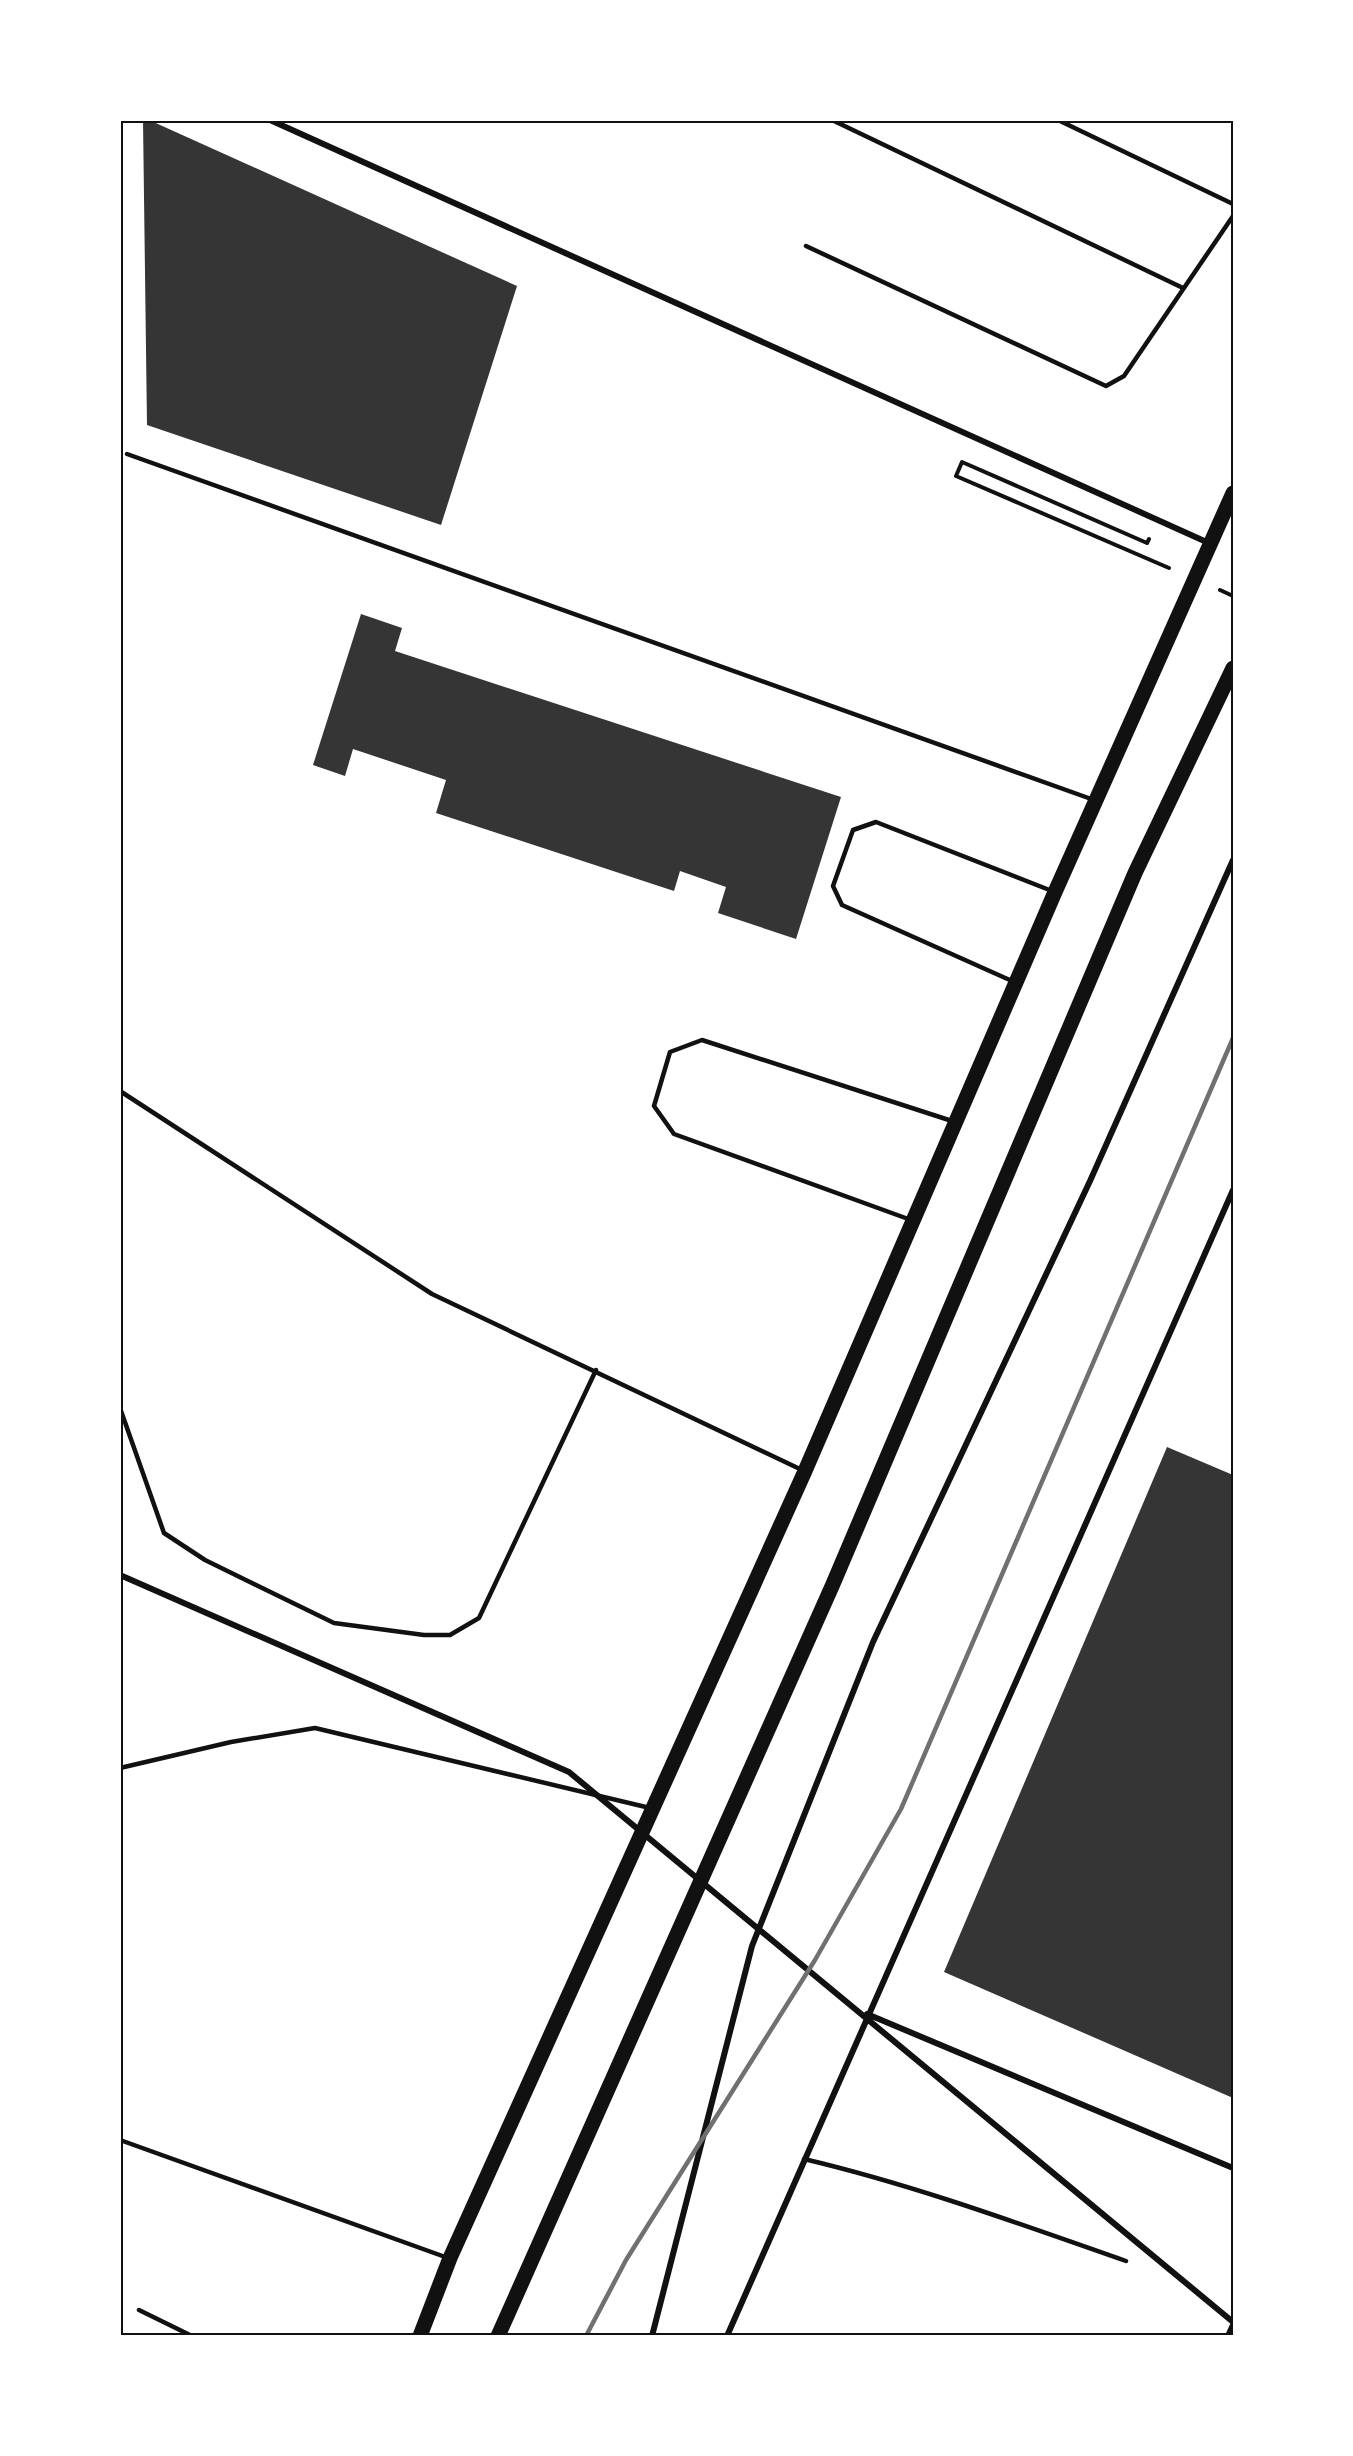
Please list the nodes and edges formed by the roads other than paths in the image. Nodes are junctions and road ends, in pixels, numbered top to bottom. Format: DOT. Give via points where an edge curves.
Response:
graph roads {
  1 [pos="270,120"];
  2 [pos="832,120"];
  3 [pos="1058,120"];
  4 [pos="1233,204"];
  5 [pos="1233,216"];
  6 [pos="806,246"];
  7 [pos="1183,288"];
  8 [pos="127,454"];
  9 [pos="1233,494"];
  10 [pos="1211,544"];
  11 [pos="1233,668"];
  12 [pos="1096,801"];
  13 [pos="1233,860"];
  14 [pos="1054,892"];
  15 [pos="1016,982"];
  16 [pos="120,1091"];
  17 [pos="955,1122"];
  18 [pos="1233,1190"];
  19 [pos="913,1220"];
  20 [pos="596,1371"];
  21 [pos="120,1408"];
  22 [pos="805,1471"];
  23 [pos="120,1575"];
  24 [pos="120,1768"];
  25 [pos="653,1809"];
  26 [pos="867,2014"];
  27 [pos="120,2140"];
  28 [pos="804,2159"];
  29 [pos="1233,2168"];
  30 [pos="450,2258"];
  31 [pos="1126,2261"];
  32 [pos="139,2310"];
  33 [pos="1233,2323"];
  34 [pos="192,2336"];
  35 [pos="420,2336"];
  36 [pos="498,2336"];
  37 [pos="652,2336"];
  38 [pos="727,2336"];
  39 [pos="1228,2336"];
  1 -- 10 [label="street"];
  2 -- 7 [label="lane"];
  3 -- 4 [label="lane"];
  5 -- 7 [label="lane"];
  6 -- 7 [label="lane" via="1107,386 1124,376"];
  8 -- 12 [label="lane"];
  9 -- 10 [label="main road"];
  10 -- 12 [label="main road"];
  11 -- 36 [label="main road" via="1136,873 833,1584"];
  12 -- 14 [label="main road"];
  13 -- 37 [label="street" via="1090,1181 873,1642 752,1946"];
  14 -- 15 [label="main road"];
  14 -- 15 [label="lane" via="876,822 853,830 833,886 842,905"];
  15 -- 17 [label="main road"];
  16 -- 20 [label="lane" via="432,1294"];
  17 -- 19 [label="main road"];
  17 -- 19 [label="lane" via="702,1040 670,1052 654,1106 674,1134"];
  18 -- 26 [label="street"];
  19 -- 22 [label="main road"];
  20 -- 21 [label="lane" via="479,1618 450,1635 334,1623 204,1560 164,1533"];
  20 -- 22 [label="lane"];
  22 -- 25 [label="main road"];
  23 -- 33 [label="street" via="569,1772"];
  24 -- 25 [label="lane" via="231,1742 315,1728"];
  25 -- 30 [label="main road"];
  26 -- 28 [label="street"];
  26 -- 29 [label="street"];
  27 -- 30 [label="lane"];
  28 -- 31 [label="lane" via="958,2203"];
  28 -- 38 [label="street"];
  30 -- 35 [label="main road"];
  32 -- 34 [label="lane"];
  33 -- 39 [label="street"];
}
